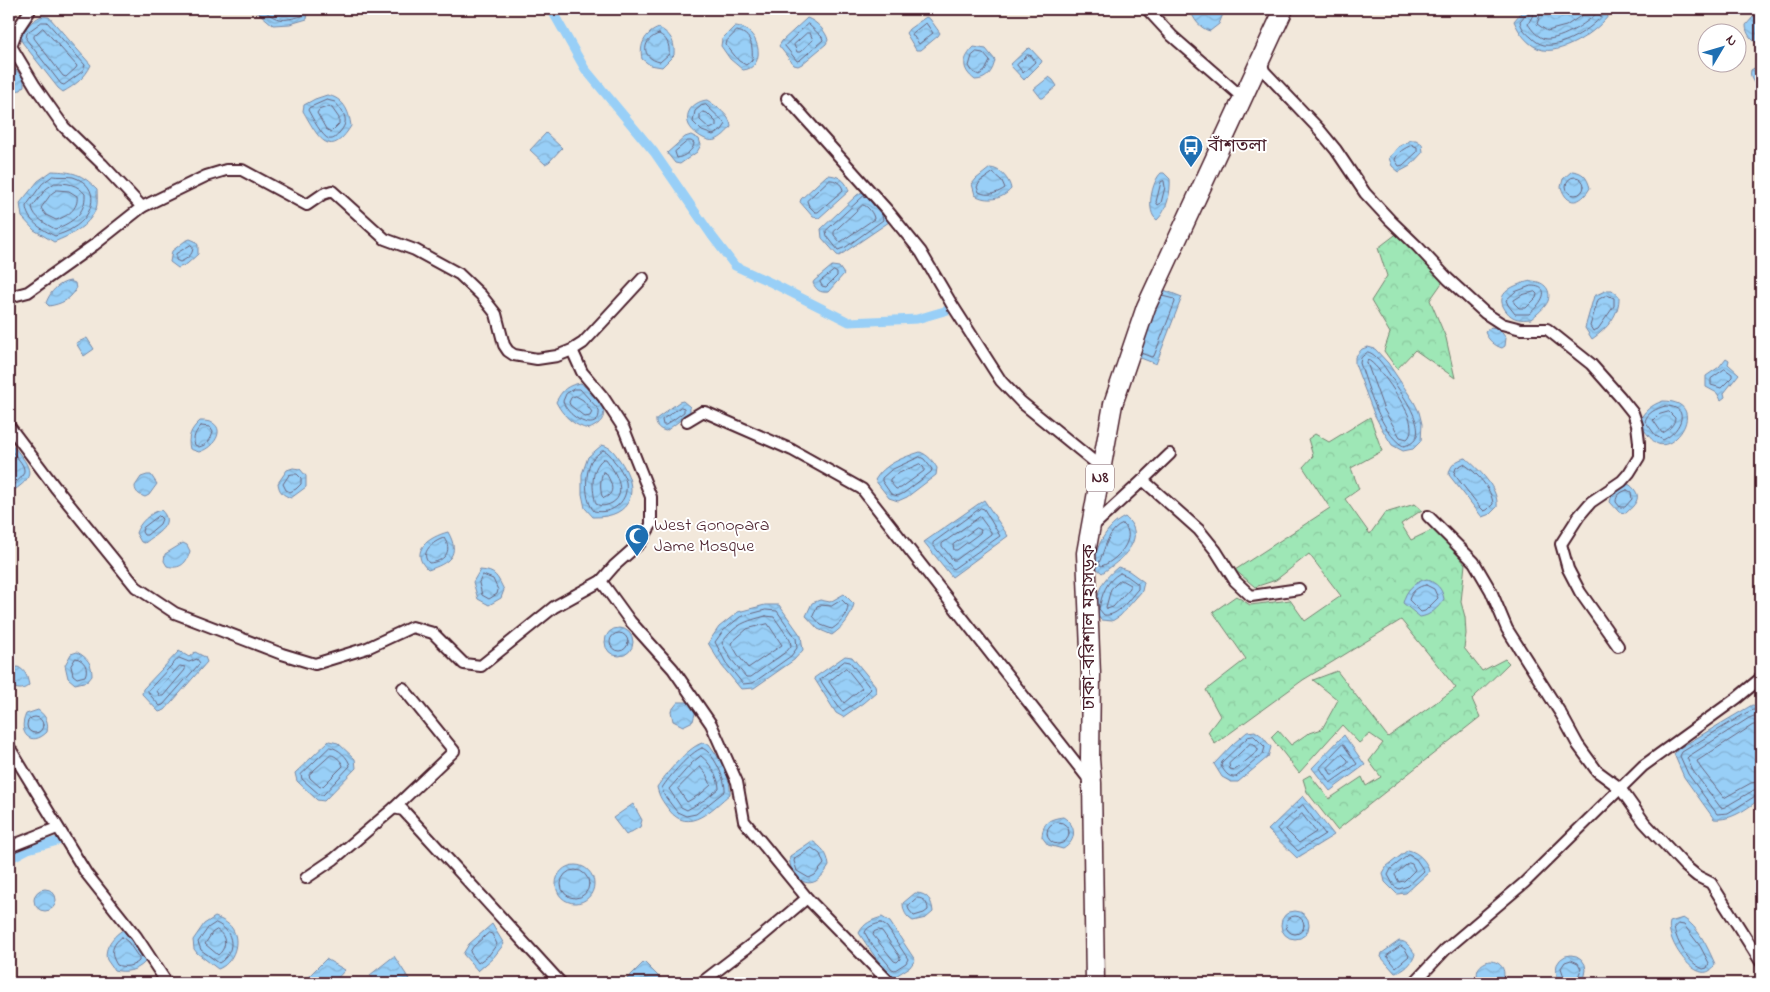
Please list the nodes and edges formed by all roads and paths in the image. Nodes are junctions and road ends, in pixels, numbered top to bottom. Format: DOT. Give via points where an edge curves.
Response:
graph roads {
  1 [pos="30,9"];
  2 [pos="1146,9"];
  3 [pos="1284,9"];
  4 [pos="1261,60"];
  5 [pos="787,98"];
  6 [pos="1243,98"];
  7 [pos="142,207"];
  8 [pos="642,278"];
  9 [pos="9,297"];
  10 [pos="572,350"];
  11 [pos="687,421"];
  12 [pos="9,426"];
  13 [pos="1170,454"];
  14 [pos="1102,468"];
  15 [pos="1142,480"];
  16 [pos="1428,516"];
  17 [pos="1090,532"];
  18 [pos="601,580"];
  19 [pos="1300,589"];
  20 [pos="1618,646"];
  21 [pos="1761,678"];
  22 [pos="403,688"];
  23 [pos="9,747"];
  24 [pos="1092,783"];
  25 [pos="1620,788"];
  26 [pos="394,808"];
  27 [pos="57,828"];
  28 [pos="9,847"];
  29 [pos="306,878"];
  30 [pos="807,898"];
  31 [pos="1761,962"];
  32 [pos="167,983"];
  33 [pos="561,983"];
  34 [pos="701,983"];
  35 [pos="890,983"];
  36 [pos="1095,983"];
  37 [pos="1414,983"];
  1 -- 7 [label="street" via="11,46 64,127"];
  2 -- 6 [label="street"];
  3 -- 4 [label="highway, ঢাকা-বরিশাল মহাসড়ক / N8"];
  4 -- 6 [label="highway, ঢাকা-বরিশাল মহাসড়ক / N8"];
  4 -- 20 [label="street" via="1264,71 1318,128 1365,193 1448,279 1502,324 1521,329 1547,329 1591,364 1633,413 1639,457 1622,481 1591,502 1561,544 1568,569 1580,592"];
  5 -- 14 [label="street" via="922,252 1000,382"];
  6 -- 14 [label="highway, ঢাকা-বরিশাল মহাসড়ক / N8" via="1146,307 1113,404"];
  7 -- 9 [label="street" via="28,292"];
  7 -- 10 [label="street" via="206,176 226,170 242,170 306,205 332,191 385,239 415,250 459,274 496,314 504,345 514,355 537,359"];
  8 -- 10 [label="street" via="583,343"];
  10 -- 18 [label="street" via="582,372 624,429 652,497 651,525 640,543"];
  11 -- 24 [label="street" via="705,412 792,450 862,489"];
  12 -- 18 [label="street" via="136,587 175,613 315,664 367,648 412,627 433,633 464,664 481,666 554,608"];
  13 -- 15 [label="street"];
  14 -- 17 [label="highway, ঢাকা-বরিশাল মহাসড়ক / N8"];
  15 -- 17 [label="street" via="1090,528"];
  15 -- 19 [label="street" via="1200,530 1235,581 1251,596"];
  16 -- 25 [label="street" via="1474,562 1507,629 1578,745 1597,771"];
  17 -- 24 [label="highway, ঢাকা-বরিশাল মহাসড়ক / N8" via="1086,553"];
  18 -- 30 [label="street" via="630,621 673,669 711,724 737,782 744,821"];
  21 -- 25 [label="street" via="1643,766"];
  22 -- 26 [label="street" via="454,751"];
  23 -- 27 [label="street"];
  24 -- 36 [label="highway, ঢাকা-বরিশাল মহাসড়ক / N8"];
  25 -- 31 [label="street" via="1644,822 1685,866 1711,883"];
  25 -- 37 [label="street" via="1524,883 1445,950"];
  26 -- 29 [label="street" via="334,859"];
  26 -- 33 [label="street" via="408,815"];
  27 -- 28 [label="street"];
  27 -- 32 [label="street"];
  30 -- 34 [label="street"];
  30 -- 35 [label="street"];
}
